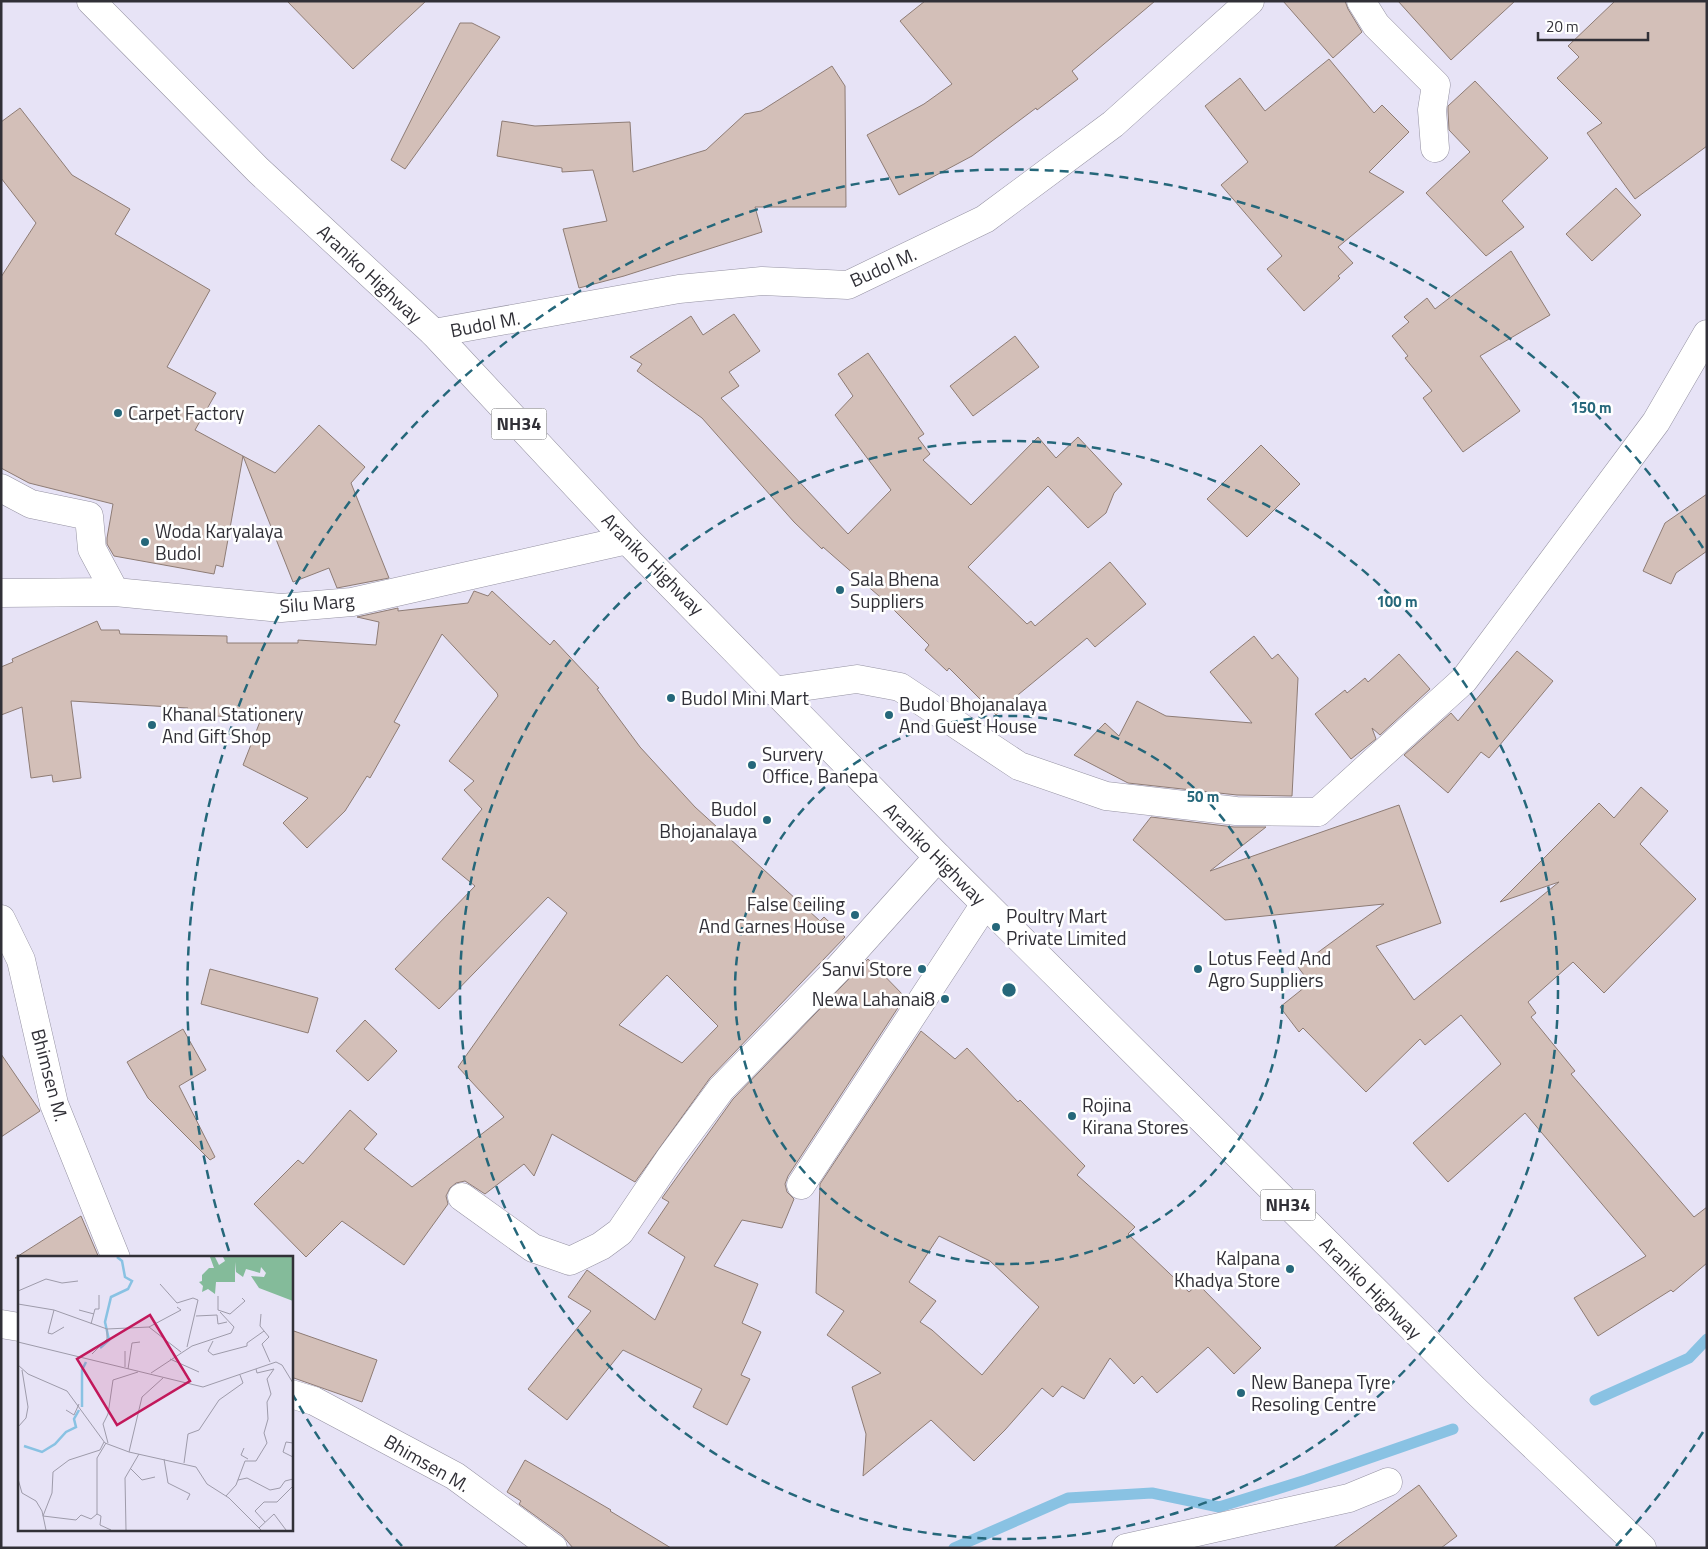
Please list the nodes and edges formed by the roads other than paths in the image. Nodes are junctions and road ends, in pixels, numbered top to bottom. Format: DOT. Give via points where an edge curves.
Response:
graph roads {
  1 [pos="91,1"];
  2 [pos="1250,1"];
  3 [pos="1361,1"];
  4 [pos="1435,148"];
  5 [pos="434,333"];
  6 [pos="1707,334"];
  7 [pos="1,488"];
  8 [pos="627,540"];
  9 [pos="115,592"];
  10 [pos="1,593"];
  11 [pos="774,691"];
  12 [pos="938,857"];
  13 [pos="985,904"];
  14 [pos="1,919"];
  15 [pos="800,1185"];
  16 [pos="462,1197"];
  17 [pos="115,1256"];
  18 [pos="1,1324"];
  19 [pos="18,1326"];
  20 [pos="292,1394"];
  21 [pos="1388,1482"];
  22 [pos="553,1548"];
  23 [pos="1126,1548"];
  24 [pos="1642,1548"];
  1 -- 5 [label="main road, Araniko Highway / NH34" via="258,170"];
  2 -- 5 [label="main road, Budol M." via="1113,124 985,219 848,285 762,281 678,288"];
  3 -- 4 [label="main road" via="1376,25 1436,85 1432,110"];
  5 -- 8 [label="main road, Araniko Highway / NH34"];
  6 -- 11 [label="main road" via="1656,422 1464,680 1318,812 1236,811 1106,796 1019,766 900,687 857,679"];
  7 -- 9 [label="main road" via="31,504 89,516 92,549"];
  8 -- 9 [label="main road, Silu Marg" via="352,602 281,608"];
  8 -- 11 [label="main road, Araniko Highway / NH34"];
  9 -- 10 [label="main road, Silu Marg"];
  11 -- 12 [label="main road, Araniko Highway / NH34"];
  12 -- 13 [label="main road, Araniko Highway / NH34"];
  12 -- 16 [label="main road" via="837,970 721,1089 620,1232 601,1246 570,1261 561,1258 533,1248"];
  13 -- 15 [label="main road"];
  13 -- 24 [label="main road, Araniko Highway / NH34" via="1474,1390"];
  14 -- 17 [label="main road, Bhimsen M." via="21,960 54,1104"];
  18 -- 19 [label="main road"];
  20 -- 22 [label="main road, Bhimsen M." via="314,1401 455,1476"];
  21 -- 23 [label="main road" via="1340,1501"];
}
